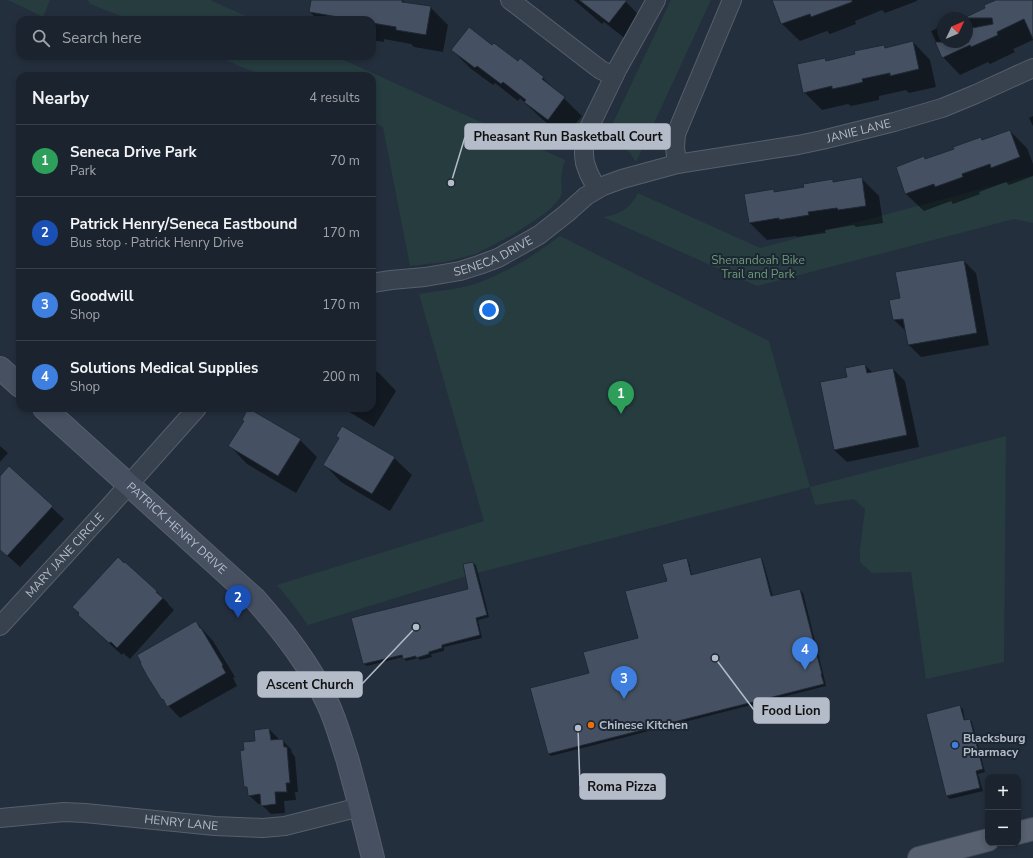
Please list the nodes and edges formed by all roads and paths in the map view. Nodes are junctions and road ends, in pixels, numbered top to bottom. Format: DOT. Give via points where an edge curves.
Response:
graph roads {
  1 [pos="510,0"];
  2 [pos="656,0"];
  3 [pos="732,0"];
  4 [pos="1033,68"];
  5 [pos="614,76"];
  6 [pos="677,164"];
  7 [pos="597,189"];
  8 [pos="376,283"];
  9 [pos="0,368"];
  10 [pos="16,382"];
  11 [pos="48,412"];
  12 [pos="192,412"];
  13 [pos="128,484"];
  14 [pos="0,626"];
  15 [pos="360,807"];
  16 [pos="0,818"];
  17 [pos="1033,829"];
  18 [pos="1021,832"];
  19 [pos="985,841"];
  20 [pos="373,858"];
  21 [pos="919,858"];
  1 -- 5 [label="street" via="592,64"];
  2 -- 5 [label="street"];
  3 -- 6 [label="street" via="676,134"];
  4 -- 6 [label="street, JANIE LANE" via="942,108 882,126 798,145"];
  5 -- 7 [label="street" via="584,144 585,163"];
  6 -- 7 [label="street, JANIE LANE" via="622,179"];
  7 -- 8 [label="street, SENECA DRIVE" via="539,235 498,258 460,271"];
  9 -- 10 [label="main road"];
  11 -- 13 [label="main road, PATRICK HENRY DRIVE"];
  12 -- 13 [label="street"];
  13 -- 14 [label="street, MARY JANE CIRCLE"];
  13 -- 15 [label="main road, PATRICK HENRY DRIVE" via="255,599 289,639 328,704"];
  15 -- 16 [label="street, HENRY LANE" via="286,826 264,828 64,812"];
  15 -- 20 [label="main road, PATRICK HENRY DRIVE"];
  17 -- 18 [label="main road"];
  19 -- 21 [label="main road"];
}
